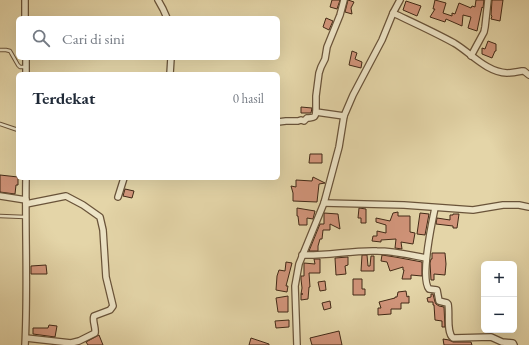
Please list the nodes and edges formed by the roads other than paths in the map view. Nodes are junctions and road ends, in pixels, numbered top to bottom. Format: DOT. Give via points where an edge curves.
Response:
graph roads {
  1 [pos="25,0"];
  2 [pos="158,0"];
  3 [pos="344,0"];
  4 [pos="400,0"];
  5 [pos="488,0"];
  6 [pos="393,13"];
  7 [pos="25,16"];
  8 [pos="166,16"];
  9 [pos="0,50"];
  10 [pos="471,56"];
  11 [pos="26,60"];
  12 [pos="172,60"];
  13 [pos="26,67"];
  14 [pos="26,72"];
  15 [pos="170,72"];
  16 [pos="528,74"];
  17 [pos="316,112"];
  18 [pos="344,116"];
  19 [pos="280,122"];
  20 [pos="0,124"];
  21 [pos="16,129"];
  22 [pos="26,180"];
  23 [pos="123,180"];
  24 [pos="0,196"];
  25 [pos="118,197"];
  26 [pos="26,202"];
  27 [pos="324,203"];
  28 [pos="529,207"];
  29 [pos="435,208"];
  30 [pos="0,216"];
  31 [pos="26,218"];
  32 [pos="302,255"];
  33 [pos="426,258"];
  34 [pos="26,338"];
  35 [pos="26,345"];
  36 [pos="297,345"];
  37 [pos="514,345"];
  1 -- 7 [label="street"];
  2 -- 8 [label="street"];
  3 -- 17 [label="street" via="319,73"];
  4 -- 6 [label="street"];
  5 -- 10 [label="street" via="484,32"];
  6 -- 10 [label="street" via="456,44"];
  6 -- 18 [label="street"];
  9 -- 13 [label="lane" via="10,51 19,66"];
  10 -- 16 [label="street" via="497,71 522,71"];
  11 -- 13 [label="street"];
  12 -- 15 [label="street"];
  13 -- 14 [label="street"];
  17 -- 18 [label="street"];
  17 -- 19 [label="street" via="314,118 307,118 304,121"];
  18 -- 27 [label="street"];
  20 -- 21 [label="lane"];
  22 -- 26 [label="street"];
  23 -- 25 [label="street"];
  24 -- 26 [label="street"];
  26 -- 31 [label="street"];
  26 -- 34 [label="street" via="66,196 100,217 106,277 113,306 110,310 94,316 95,333 79,341 71,343"];
  27 -- 29 [label="street"];
  27 -- 32 [label="street"];
  28 -- 29 [label="street" via="503,205 473,210"];
  29 -- 33 [label="street"];
  30 -- 31 [label="lane"];
  31 -- 34 [label="street"];
  32 -- 33 [label="street" via="377,251"];
  32 -- 36 [label="street" via="295,285"];
  33 -- 37 [label="street" via="426,286 429,289 437,289 439,301 448,304 451,336 491,337"];
  34 -- 35 [label="street"];
}
